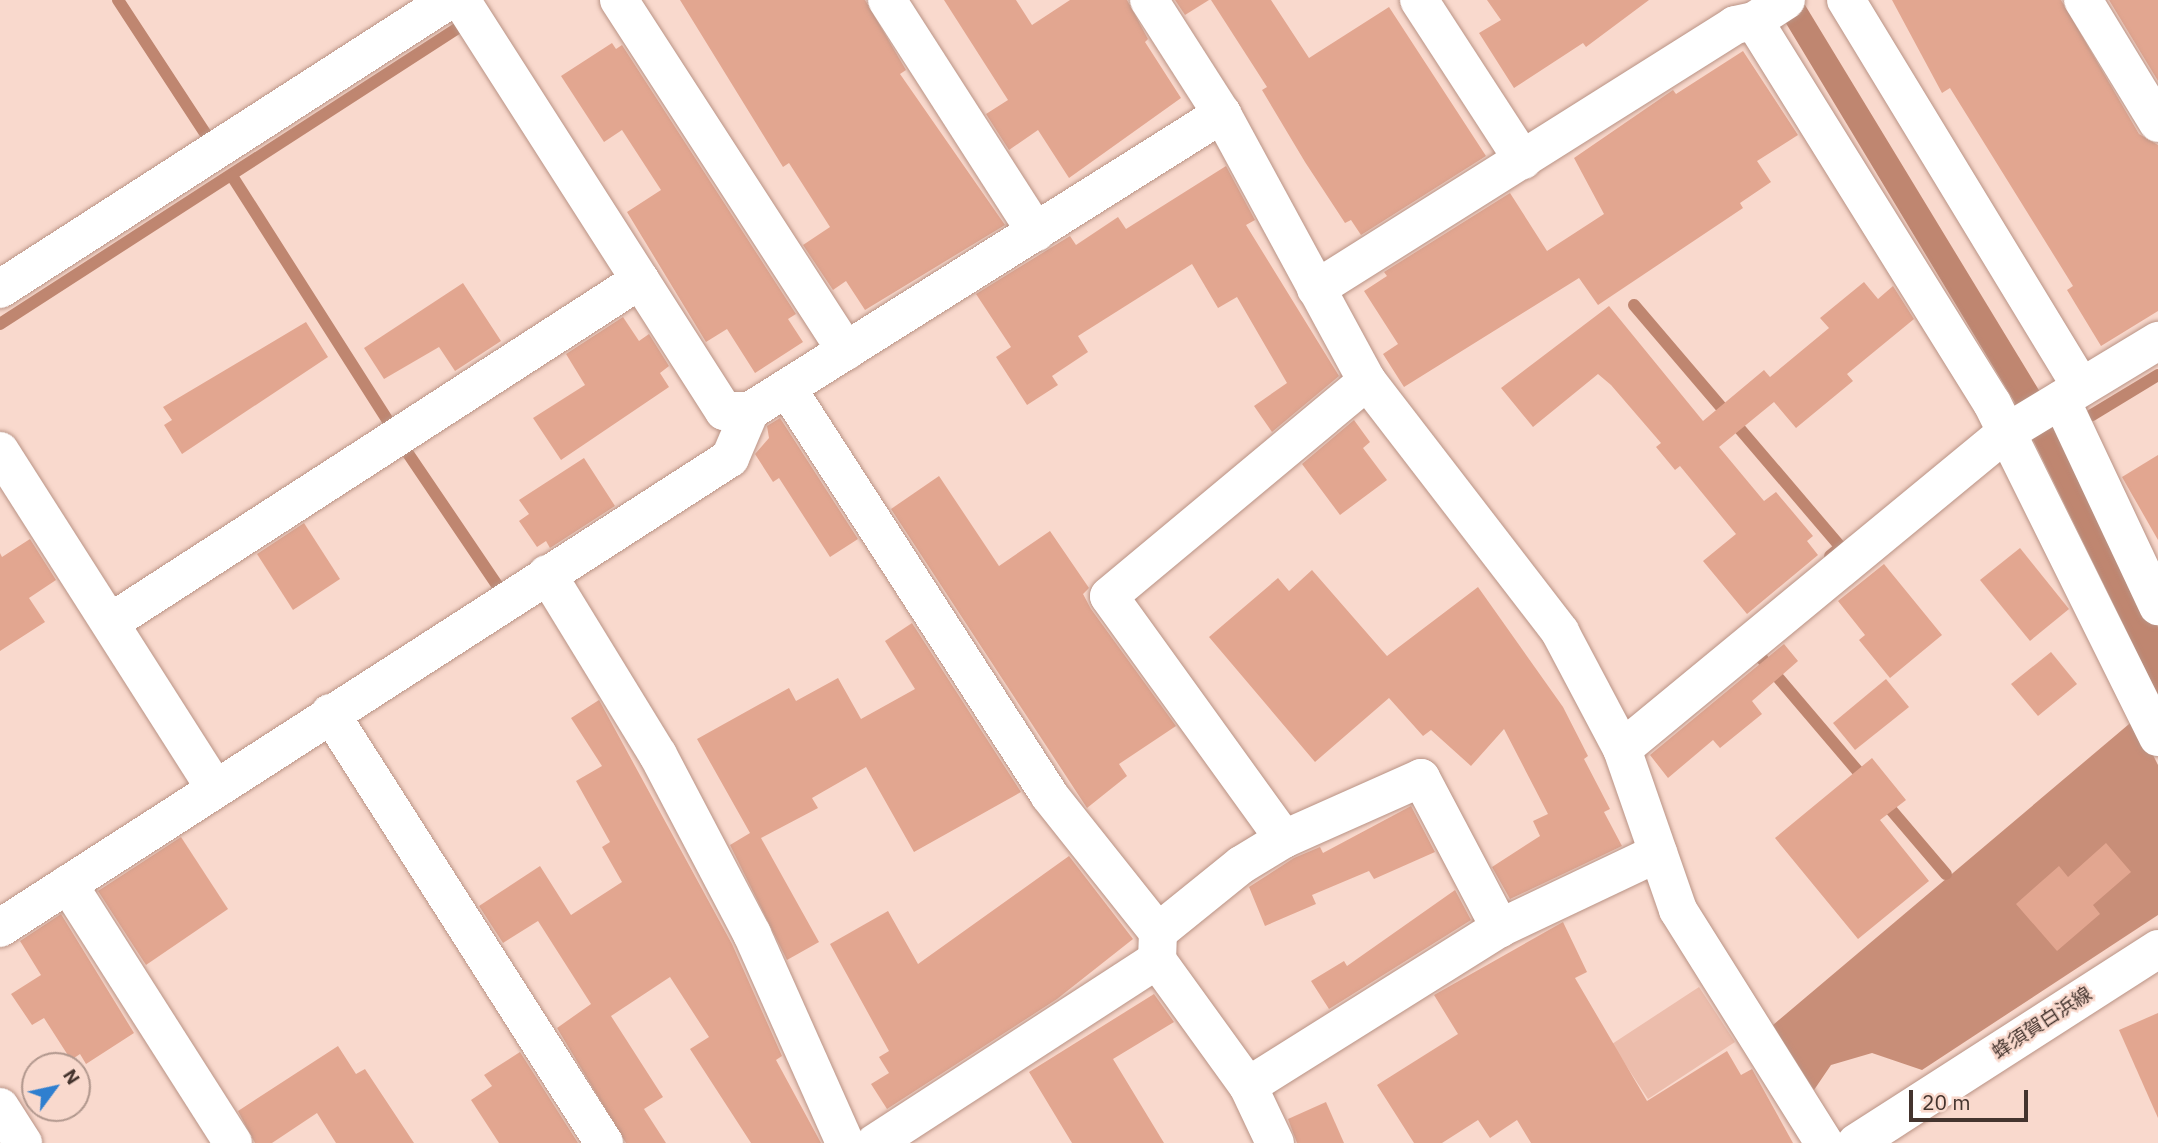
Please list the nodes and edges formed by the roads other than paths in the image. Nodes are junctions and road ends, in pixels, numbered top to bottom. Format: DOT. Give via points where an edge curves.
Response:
graph roads {
  1 [pos="449,0"];
  2 [pos="461,0"];
  3 [pos="619,0"];
  4 [pos="887,0"];
  5 [pos="1149,0"];
  6 [pos="1419,0"];
  7 [pos="1846,0"];
  8 [pos="2083,0"];
  9 [pos="1753,11"];
  10 [pos="1223,114"];
  11 [pos="2158,123"];
  12 [pos="1523,160"];
  13 [pos="1036,232"];
  14 [pos="640,280"];
  15 [pos="0,289"];
  16 [pos="1316,289"];
  17 [pos="2158,341"];
  18 [pos="846,351"];
  19 [pos="1367,381"];
  20 [pos="787,388"];
  21 [pos="2066,396"];
  22 [pos="750,411"];
  23 [pos="2012,429"];
  24 [pos="0,451"];
  25 [pos="547,574"];
  26 [pos="2158,606"];
  27 [pos="111,622"];
  28 [pos="330,713"];
  29 [pos="2158,737"];
  30 [pos="1622,749"];
  31 [pos="215,788"];
  32 [pos="1284,839"];
  33 [pos="1658,853"];
  34 [pos="68,884"];
  35 [pos="0,928"];
  36 [pos="1500,928"];
  37 [pos="1158,946"];
  38 [pos="2158,949"];
  39 [pos="1248,1086"];
  40 [pos="0,1107"];
  41 [pos="23,1143"];
  42 [pos="233,1143"];
  43 [pos="604,1143"];
  44 [pos="845,1143"];
  45 [pos="875,1143"];
  46 [pos="1275,1143"];
  47 [pos="1824,1143"];
  48 [pos="1856,1143"];
  1 -- 15 [label="street"];
  2 -- 14 [label="street"];
  3 -- 18 [label="street"];
  4 -- 13 [label="street"];
  5 -- 10 [label="street"];
  6 -- 12 [label="street"];
  7 -- 21 [label="street"];
  8 -- 11 [label="street"];
  9 -- 12 [label="street"];
  9 -- 23 [label="street"];
  10 -- 13 [label="street"];
  10 -- 16 [label="street"];
  12 -- 16 [label="street"];
  13 -- 18 [label="street"];
  14 -- 22 [label="street" via="724,411"];
  14 -- 27 [label="street"];
  16 -- 19 [label="street"];
  17 -- 21 [label="street"];
  18 -- 20 [label="street"];
  19 -- 30 [label="street" via="1560,632"];
  19 -- 32 [label="street" via="1109,596"];
  20 -- 22 [label="street"];
  20 -- 37 [label="street" via="1049,795"];
  21 -- 23 [label="street"];
  21 -- 26 [label="street"];
  22 -- 25 [label="street" via="730,458"];
  23 -- 29 [label="street"];
  23 -- 30 [label="street"];
  24 -- 27 [label="street"];
  25 -- 28 [label="street"];
  25 -- 44 [label="street" via="658,755 752,934"];
  27 -- 31 [label="street"];
  28 -- 31 [label="street"];
  28 -- 43 [label="street"];
  30 -- 33 [label="street"];
  31 -- 34 [label="street"];
  32 -- 36 [label="street" via="1420,778"];
  32 -- 37 [label="street" via="1241,865"];
  33 -- 36 [label="street"];
  33 -- 47 [label="street" via="1678,910"];
  34 -- 35 [label="street"];
  34 -- 42 [label="street"];
  36 -- 39 [label="street"];
  37 -- 39 [label="street"];
  37 -- 45 [label="street"];
  38 -- 48 [label="street, 蜂須賀白浜線"];
  39 -- 46 [label="street"];
  40 -- 41 [label="street"];
}
